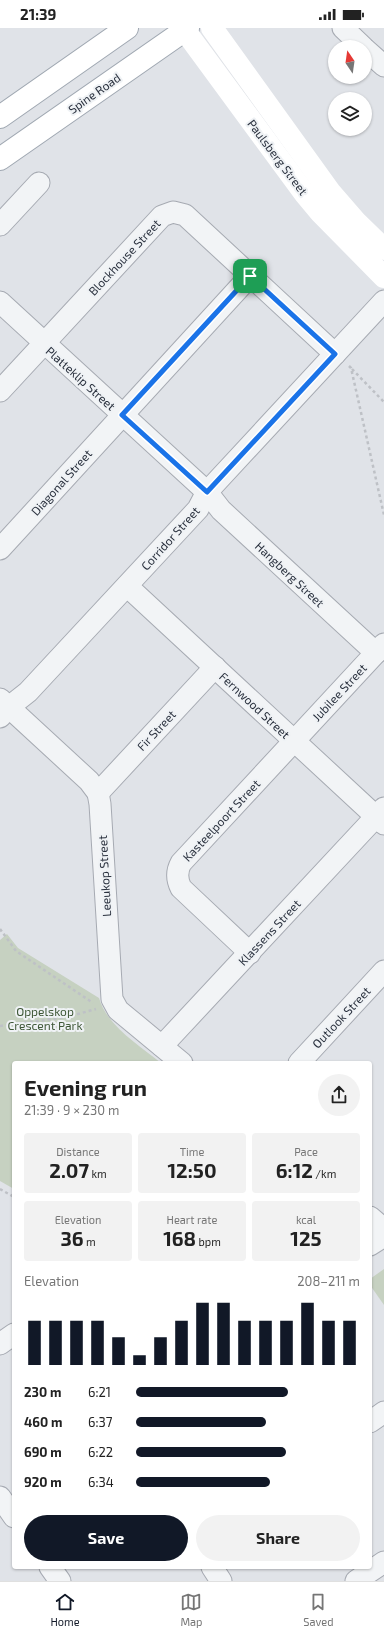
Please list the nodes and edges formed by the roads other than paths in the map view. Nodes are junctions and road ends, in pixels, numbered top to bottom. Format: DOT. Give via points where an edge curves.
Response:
graph roads {
  1 [pos="127,28"];
  2 [pos="212,28"];
  3 [pos="343,28"];
  4 [pos="185,29"];
  5 [pos="356,40"];
  6 [pos="372,55"];
  7 [pos="384,66"];
  8 [pos="0,117"];
  9 [pos="0,159"];
  10 [pos="39,183"];
  11 [pos="0,225"];
  12 [pos="384,249"];
  13 [pos="250,276"];
  14 [pos="384,276"];
  15 [pos="384,301"];
  16 [pos="0,302"];
  17 [pos="44,343"];
  18 [pos="335,354"];
  19 [pos="0,391"];
  20 [pos="122,415"];
  21 [pos="207,492"];
  22 [pos="0,549"];
  23 [pos="127,586"];
  24 [pos="380,648"];
  25 [pos="215,667"];
  26 [pos="3,708"];
  27 [pos="294,741"];
  28 [pos="98,793"];
  29 [pos="381,816"];
  30 [pos="250,952"];
  31 [pos="384,971"];
  32 [pos="162,1046"];
  33 [pos="180,1061"];
  34 [pos="301,1061"];
  35 [pos="372,1219"];
  36 [pos="384,1229"];
  37 [pos="384,1236"];
  38 [pos="372,1244"];
  39 [pos="12,1335"];
  40 [pos="0,1344"];
  41 [pos="384,1412"];
  42 [pos="372,1421"];
  43 [pos="384,1562"];
  44 [pos="51,1569"];
  45 [pos="213,1569"];
  46 [pos="60,1581"];
  47 [pos="221,1581"];
  48 [pos="356,1581"];
  1 -- 8 [label="street"];
  2 -- 12 [label="street, Paulsberg Street" via="330,192"];
  3 -- 5 [label="street"];
  4 -- 9 [label="street, Spine Road"];
  4 -- 14 [label="street, Paulsberg Street" via="305,194"];
  6 -- 7 [label="street"];
  10 -- 11 [label="street"];
  13 -- 17 [label="street, Blockhouse Street" via="185,215 167,213"];
  13 -- 18 [label="street, Blockhouse Street"];
  13 -- 20 [label="street, Diagonal Street"];
  15 -- 18 [label="street, Corridor Street"];
  16 -- 17 [label="street, Platteklip Street"];
  17 -- 19 [label="street"];
  17 -- 20 [label="street, Platteklip Street"];
  18 -- 21 [label="street, Corridor Street"];
  20 -- 21 [label="street, Platteklip Street"];
  20 -- 22 [label="street, Diagonal Street"];
  21 -- 23 [label="street, Corridor Street" via="198,509"];
  21 -- 24 [label="street, Hangberg Street" via="221,510"];
  23 -- 25 [label="street, Fernwood Street"];
  23 -- 26 [label="street, Corridor Street" via="28,692"];
  24 -- 27 [label="street, Jubilee Street"];
  25 -- 27 [label="street, Fernwood Street"];
  25 -- 28 [label="street, Fir Street"];
  26 -- 28 [label="street" via="89,780"];
  27 -- 29 [label="street, Fernwood Street"];
  27 -- 30 [label="street, Kasteelpoort Street" via="181,863 177,873 181,888"];
  28 -- 32 [label="street, Leeukop Street" via="112,999 118,1010"];
  29 -- 30 [label="street, Klassens Street"];
  30 -- 32 [label="street, Klassens Street"];
  31 -- 34 [label="street, Outlook Street"];
  32 -- 33 [label="street, Leeukop Street"];
  35 -- 36 [label="street"];
  37 -- 38 [label="street"];
  39 -- 40 [label="street"];
  41 -- 42 [label="street"];
  43 -- 48 [label="street"];
  44 -- 46 [label="street"];
  45 -- 47 [label="street"];
}
